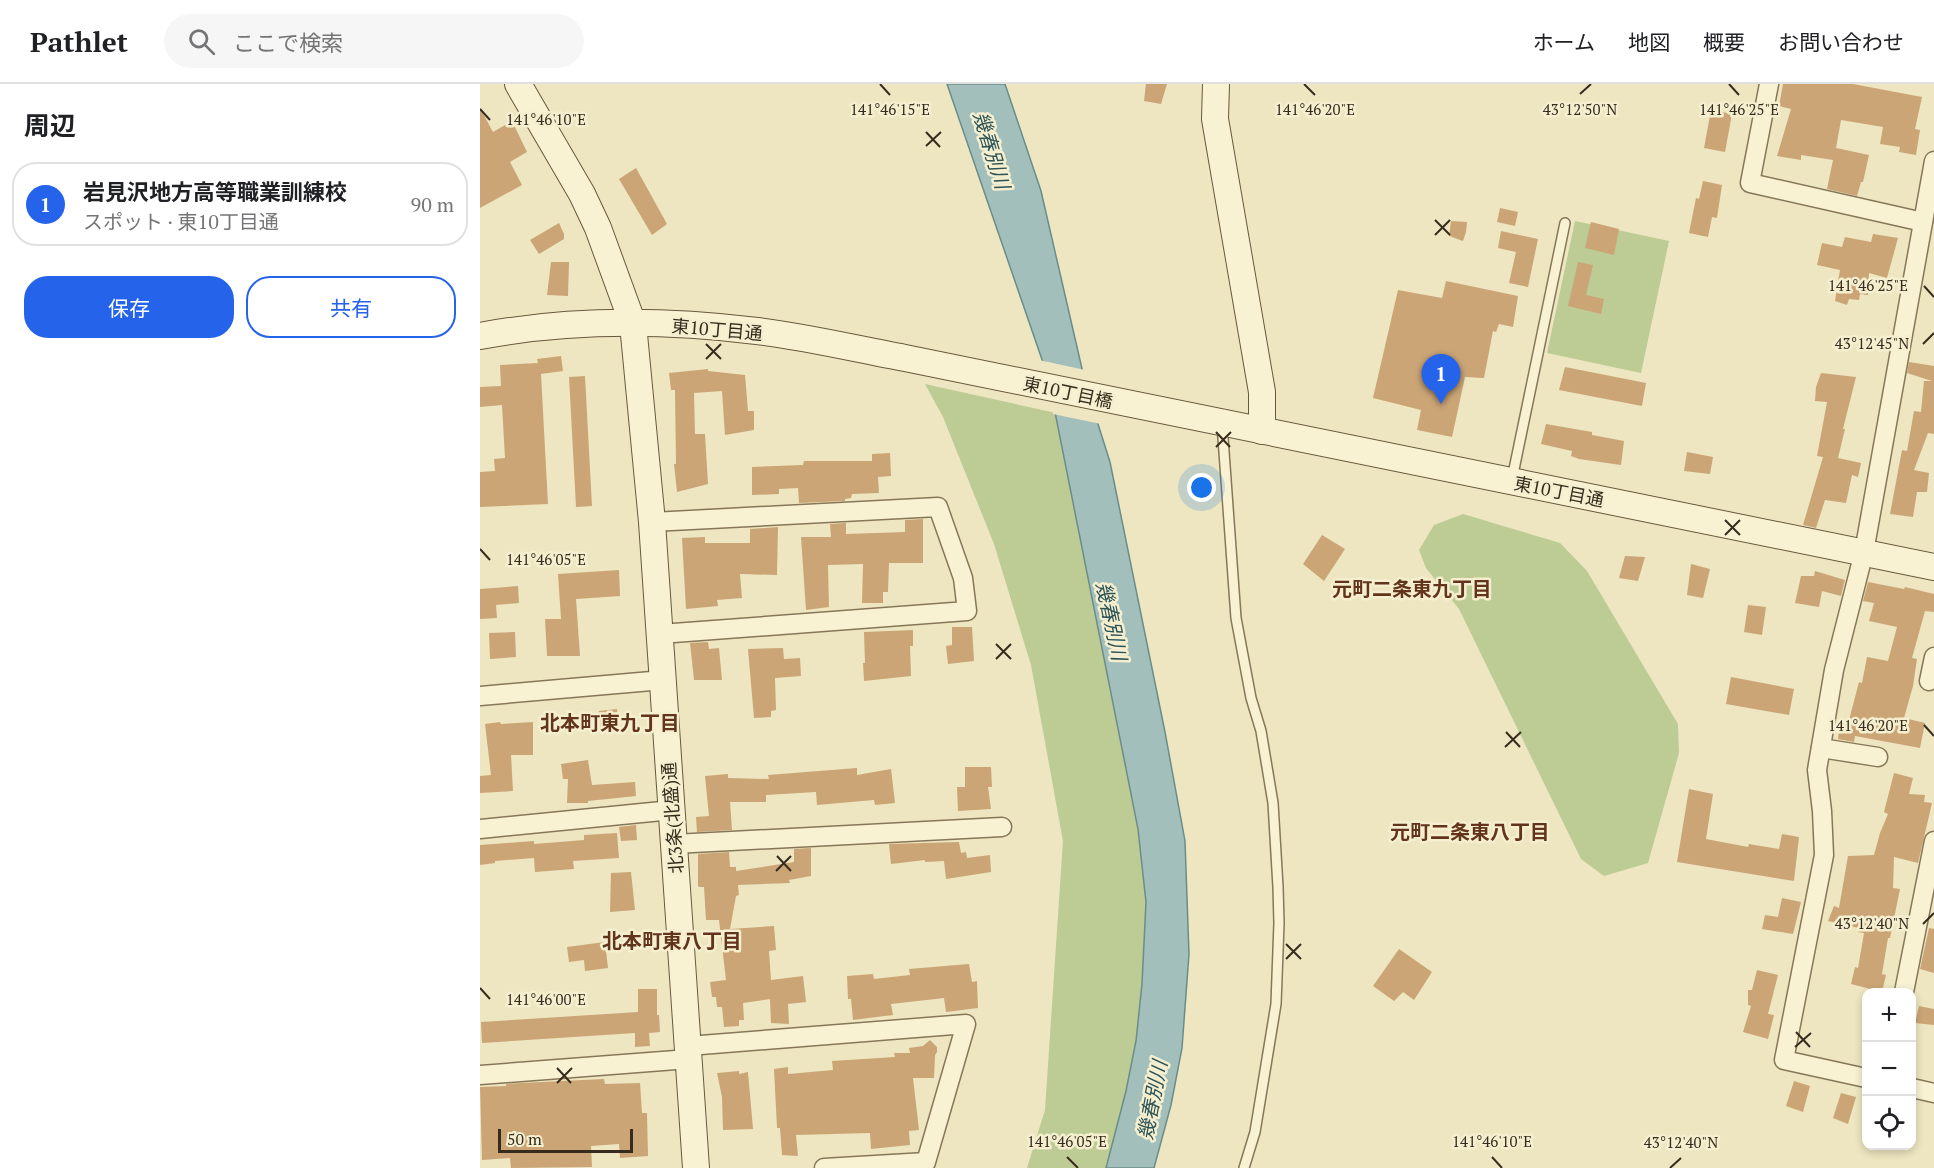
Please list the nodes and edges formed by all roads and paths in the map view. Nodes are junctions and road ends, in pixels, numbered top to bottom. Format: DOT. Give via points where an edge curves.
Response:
graph roads {
  1 [pos="518,84"];
  2 [pos="1216,84"];
  3 [pos="1769,84"];
  4 [pos="1934,161"];
  5 [pos="1923,222"];
  6 [pos="1565,224"];
  7 [pos="1927,244"];
  8 [pos="633,324"];
  9 [pos="480,336"];
  10 [pos="952,369"];
  11 [pos="1184,416"];
  12 [pos="1222,424"];
  13 [pos="1262,431"];
  14 [pos="1511,482"];
  15 [pos="652,522"];
  16 [pos="1864,552"];
  17 [pos="1934,567"];
  18 [pos="660,634"];
  19 [pos="1934,657"];
  20 [pos="663,680"];
  21 [pos="1929,681"];
  22 [pos="480,696"];
  23 [pos="1821,748"];
  24 [pos="1878,757"];
  25 [pos="672,810"];
  26 [pos="1002,826"];
  27 [pos="480,829"];
  28 [pos="1934,841"];
  29 [pos="674,844"];
  30 [pos="1930,880"];
  31 [pos="1905,988"];
  32 [pos="688,1053"];
  33 [pos="480,1076"];
  34 [pos="1862,1077"];
  35 [pos="1916,1089"];
  36 [pos="1934,1093"];
  37 [pos="696,1168"];
  38 [pos="824,1168"];
  39 [pos="1244,1168"];
  1 -- 8 [label="street, 北3条(北盛)通" via="582,194"];
  2 -- 13 [label="street" via="1215,119 1262,392"];
  3 -- 5 [label="street" via="1750,183"];
  4 -- 5 [label="street"];
  5 -- 7 [label="street"];
  6 -- 14 [label="lane"];
  7 -- 16 [label="street"];
  8 -- 9 [label="street, 東10丁目通" via="556,325"];
  8 -- 10 [label="street, 東10丁目通" via="759,331"];
  8 -- 15 [label="street, 北3条(北盛)通"];
  10 -- 11 [label="street, 東10丁目橋"];
  11 -- 12 [label="street, 東10丁目通"];
  12 -- 13 [label="street, 東10丁目通"];
  12 -- 39 [label="lane" via="1236,618 1273,803 1278,887 1276,1004 1255,1132"];
  13 -- 14 [label="street, 東10丁目通"];
  14 -- 16 [label="street, 東10丁目通"];
  15 -- 18 [label="street, 北3条(北盛)通"];
  15 -- 18 [label="street" via="938,507 963,578 967,611"];
  16 -- 17 [label="street, 東10丁目通"];
  16 -- 23 [label="street" via="1834,670"];
  18 -- 20 [label="street, 北3条(北盛)通"];
  19 -- 21 [label="street"];
  20 -- 22 [label="street"];
  20 -- 25 [label="street, 北3条(北盛)通"];
  23 -- 24 [label="street"];
  23 -- 34 [label="street" via="1817,770 1824,855 1784,1060"];
  25 -- 27 [label="street"];
  25 -- 29 [label="street, 北3条(北盛)通"];
  26 -- 29 [label="street"];
  28 -- 30 [label="street"];
  29 -- 32 [label="street, 北3条(北盛)通"];
  30 -- 31 [label="street"];
  32 -- 33 [label="street"];
  32 -- 37 [label="street, 北3条(北盛)通"];
  32 -- 38 [label="street" via="966,1024 926,1162"];
  35 -- 36 [label="street"];
}
